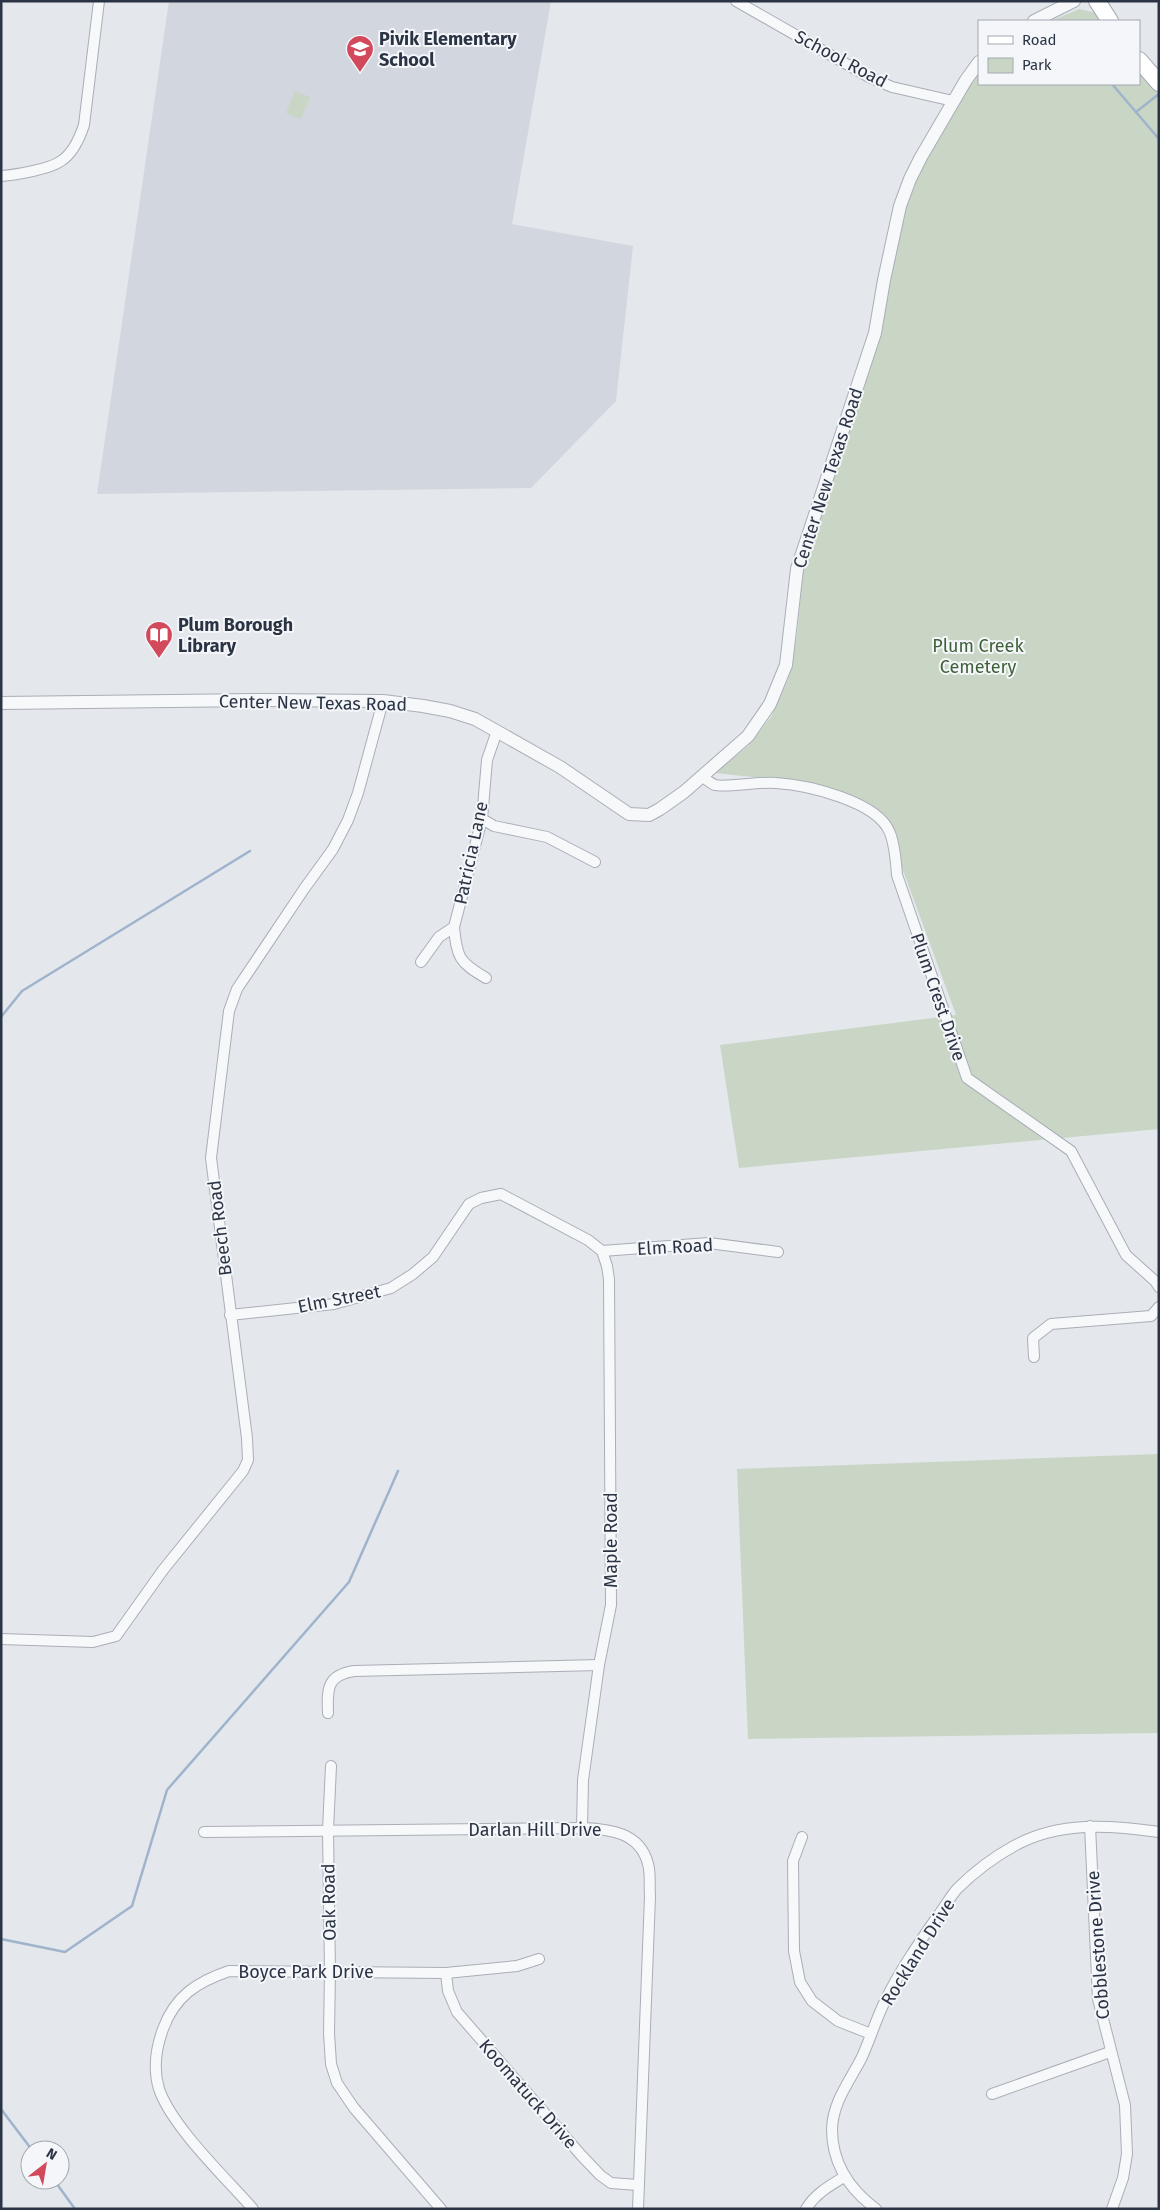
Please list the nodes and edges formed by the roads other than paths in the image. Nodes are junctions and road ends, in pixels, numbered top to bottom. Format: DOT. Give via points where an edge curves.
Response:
graph roads {
  1 [pos="99,1"];
  2 [pos="736,1"];
  3 [pos="1074,1"];
  4 [pos="1097,1"];
  5 [pos="1036,20"];
  6 [pos="1109,20"];
  7 [pos="1140,61"];
  8 [pos="978,64"];
  9 [pos="1159,83"];
  10 [pos="954,101"];
  11 [pos="1,176"];
  12 [pos="383,701"];
  13 [pos="1,703"];
  14 [pos="497,731"];
  15 [pos="702,776"];
  16 [pos="482,819"];
  17 [pos="595,862"];
  18 [pos="454,927"];
  19 [pos="421,962"];
  20 [pos="486,978"];
  21 [pos="602,1251"];
  22 [pos="778,1252"];
  23 [pos="1159,1287"];
  24 [pos="1159,1307"];
  25 [pos="230,1315"];
  26 [pos="1034,1357"];
  27 [pos="1,1639"];
  28 [pos="598,1665"];
  29 [pos="328,1713"];
  30 [pos="331,1766"];
  31 [pos="1090,1826"];
  32 [pos="582,1828"];
  33 [pos="328,1830"];
  34 [pos="204,1832"];
  35 [pos="1159,1832"];
  36 [pos="802,1837"];
  37 [pos="539,1960"];
  38 [pos="330,1972"];
  39 [pos="446,1973"];
  40 [pos="871,2034"];
  41 [pos="1110,2052"];
  42 [pos="992,2094"];
  43 [pos="844,2177"];
  44 [pos="638,2185"];
  45 [pos="253,2209"];
  46 [pos="440,2209"];
  47 [pos="638,2209"];
  48 [pos="806,2209"];
  49 [pos="876,2209"];
  50 [pos="1112,2209"];
  1 -- 11 [label="street" via="84,125 78,142 62,161 30,172"];
  2 -- 10 [label="street, School Road" via="869,78 892,87"];
  3 -- 5 [label="street"];
  4 -- 6 [label="main road"];
  7 -- 9 [label="main road"];
  8 -- 10 [label="street, Center New Texas Road"];
  10 -- 15 [label="street, Center New Texas Road" via="921,156 900,206 875,333 797,569 786,665 770,704 748,736"];
  12 -- 13 [label="street, Center New Texas Road"];
  12 -- 14 [label="street, Center New Texas Road" via="450,711"];
  12 -- 25 [label="street, Beech Road" via="358,793 333,849 233,996 211,1158"];
  14 -- 15 [label="street, Center New Texas Road" via="560,767 630,814 649,815"];
  14 -- 16 [label="street, Patricia Lane" via="487,760"];
  15 -- 23 [label="street, Plum Crest Drive" via="715,785 775,783 822,792 861,805 880,818 890,832 897,875 967,1078 1071,1151 1126,1255"];
  16 -- 17 [label="street" via="494,826 547,837"];
  16 -- 18 [label="street, Patricia Lane"];
  18 -- 19 [label="street, Patricia Lane" via="439,937"];
  18 -- 20 [label="street" via="459,957 466,966"];
  21 -- 22 [label="street, Elm Road" via="708,1243"];
  21 -- 25 [label="street, Elm Street" via="588,1240 501,1194 469,1204 433,1257 391,1288 334,1304"];
  21 -- 28 [label="street, Maple Road" via="609,1279 612,1573 611,1605"];
  24 -- 26 [label="street" via="1151,1316 1051,1324 1033,1338"];
  25 -- 27 [label="street, Beech Road" via="247,1438 248,1460 243,1471 163,1570 116,1636 93,1642"];
  28 -- 29 [label="street" via="340,1673 328,1690"];
  28 -- 32 [label="street, Maple Road" via="583,1780"];
  30 -- 33 [label="street, Oak Road"];
  31 -- 35 [label="street, Rockland Drive"];
  31 -- 40 [label="street, Rockland Drive" via="1040,1834 1023,1842 986,1865 957,1890 887,1997"];
  31 -- 41 [label="street, Cobblestone Drive" via="1098,1999"];
  32 -- 33 [label="street, Darlan Hill Drive"];
  32 -- 44 [label="street, Darlan Hill Drive" via="616,1831 627,1837 639,1846 649,1866"];
  33 -- 34 [label="street, Darlan Hill Drive"];
  33 -- 38 [label="street, Oak Road"];
  36 -- 40 [label="street" via="793,1861 794,1951 800,1982 812,2001 838,2021"];
  37 -- 39 [label="street, Boyce Park Drive" via="517,1966"];
  38 -- 39 [label="street, Boyce Park Drive"];
  38 -- 45 [label="street, Boyce Park Drive" via="229,1971 212,1977 190,1990 169,2012 160,2038 156,2053 159,2088 174,2118"];
  38 -- 46 [label="street, Oak Road" via="329,2033 331,2064 337,2083 370,2128"];
  39 -- 44 [label="street, Koomatuck Drive" via="448,1991 457,2012 581,2155 611,2183"];
  40 -- 43 [label="street, Rockland Drive" via="838,2097 832,2127 834,2150"];
  41 -- 42 [label="street"];
  41 -- 50 [label="street, Cobblestone Drive" via="1125,2105 1127,2154"];
  43 -- 48 [label="street" via="823,2190"];
  43 -- 49 [label="street, Rockland Drive"];
  44 -- 47 [label="street, Darlan Hill Drive"];
}
